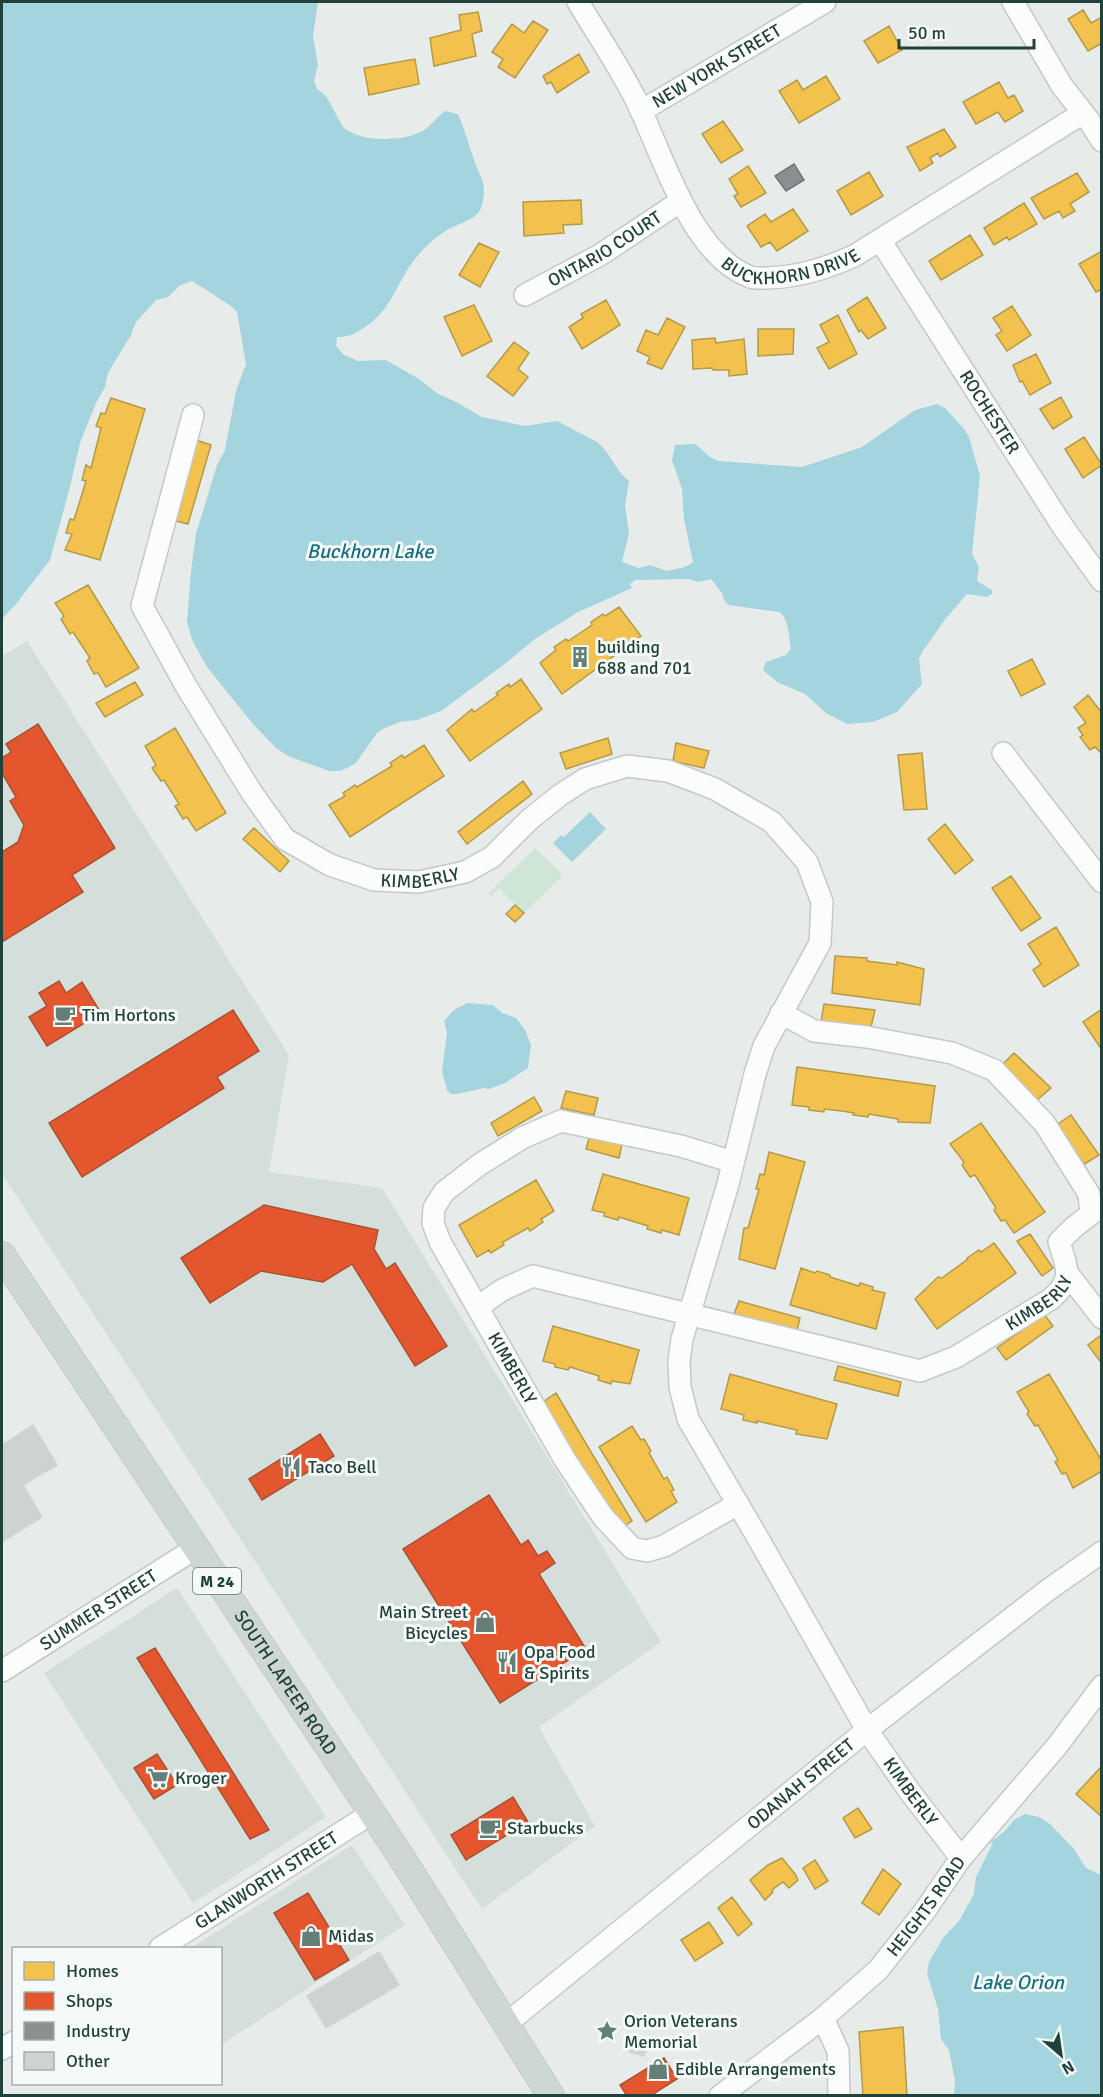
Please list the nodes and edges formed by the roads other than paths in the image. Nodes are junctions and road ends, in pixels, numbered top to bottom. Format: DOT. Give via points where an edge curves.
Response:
graph roads {
  1 [pos="578,2"];
  2 [pos="825,2"];
  3 [pos="1013,2"];
  4 [pos="641,111"];
  5 [pos="1091,114"];
  6 [pos="1101,141"];
  7 [pos="681,201"];
  8 [pos="880,240"];
  9 [pos="525,296"];
  10 [pos="193,415"];
  11 [pos="1101,581"];
  12 [pos="1003,753"];
  13 [pos="1101,882"];
  14 [pos="781,1013"];
  15 [pos="733,1162"];
  16 [pos="1095,1199"];
  17 [pos="2,1254"];
  18 [pos="1068,1274"];
  19 [pos="478,1307"];
  20 [pos="690,1314"];
  21 [pos="1101,1317"];
  22 [pos="738,1504"];
  23 [pos="196,1548"];
  24 [pos="1101,1552"];
  25 [pos="2,1671"];
  26 [pos="1101,1686"];
  27 [pos="867,1730"];
  28 [pos="372,1813"];
  29 [pos="961,1858"];
  30 [pos="162,1947"];
  31 [pos="823,2018"];
  32 [pos="506,2024"];
  33 [pos="551,2096"];
  34 [pos="720,2096"];
  35 [pos="839,2096"];
  1 -- 4 [label="street, BUCKHORN DRIVE"];
  2 -- 4 [label="street, NEW YORK STREET"];
  3 -- 5 [label="street" via="1062,86"];
  4 -- 7 [label="street, BUCKHORN DRIVE"];
  5 -- 6 [label="street"];
  5 -- 8 [label="street, BUCKHORN DRIVE"];
  7 -- 8 [label="street, BUCKHORN DRIVE" via="703,239 731,268 751,278 822,270"];
  7 -- 9 [label="street, ONTARIO COURT" via="600,255"];
  8 -- 11 [label="street, ROCHESTER"];
  10 -- 14 [label="street, KIMBERLY" via="142,606 186,686 285,839 330,865 374,880 418,882 465,872 492,857 529,820 585,779 627,766 668,771 715,789 772,822 807,862 822,902 820,943"];
  12 -- 13 [label="street"];
  14 -- 15 [label="street, KIMBERLY" via="754,1074"];
  14 -- 16 [label="street, KIMBERLY" via="814,1031 952,1053 994,1070 1045,1124"];
  15 -- 19 [label="street, KIMBERLY" via="681,1146 561,1121 522,1138 444,1192 434,1208 433,1223 440,1242"];
  15 -- 20 [label="street, KIMBERLY"];
  16 -- 18 [label="street, KIMBERLY" via="1091,1214 1059,1242"];
  17 -- 23 [label="main road, SOUTH LAPEER ROAD / M 24"];
  18 -- 20 [label="street, KIMBERLY" via="1062,1290 1051,1299 957,1357 920,1371"];
  18 -- 21 [label="street"];
  19 -- 20 [label="street" via="502,1290 533,1276"];
  19 -- 22 [label="street, KIMBERLY" via="565,1460 603,1517 632,1548 647,1551 664,1546"];
  20 -- 22 [label="street, KIMBERLY" via="679,1361 680,1387 689,1421"];
  22 -- 27 [label="street, KIMBERLY"];
  23 -- 25 [label="street, SUMMER STREET"];
  23 -- 28 [label="main road, SOUTH LAPEER ROAD / M 24"];
  24 -- 27 [label="street, ODANAH STREET"];
  26 -- 29 [label="street, HEIGHTS ROAD" via="1057,1746"];
  27 -- 29 [label="street, KIMBERLY"];
  27 -- 32 [label="street, ODANAH STREET"];
  28 -- 30 [label="street, GLANWORTH STREET"];
  28 -- 32 [label="main road, SOUTH LAPEER ROAD / M 24"];
  29 -- 31 [label="street, HEIGHTS ROAD" via="878,1970"];
  31 -- 34 [label="street, HEIGHTS ROAD"];
  31 -- 35 [label="street" via="838,2052"];
  32 -- 33 [label="main road, M 24"];
}
